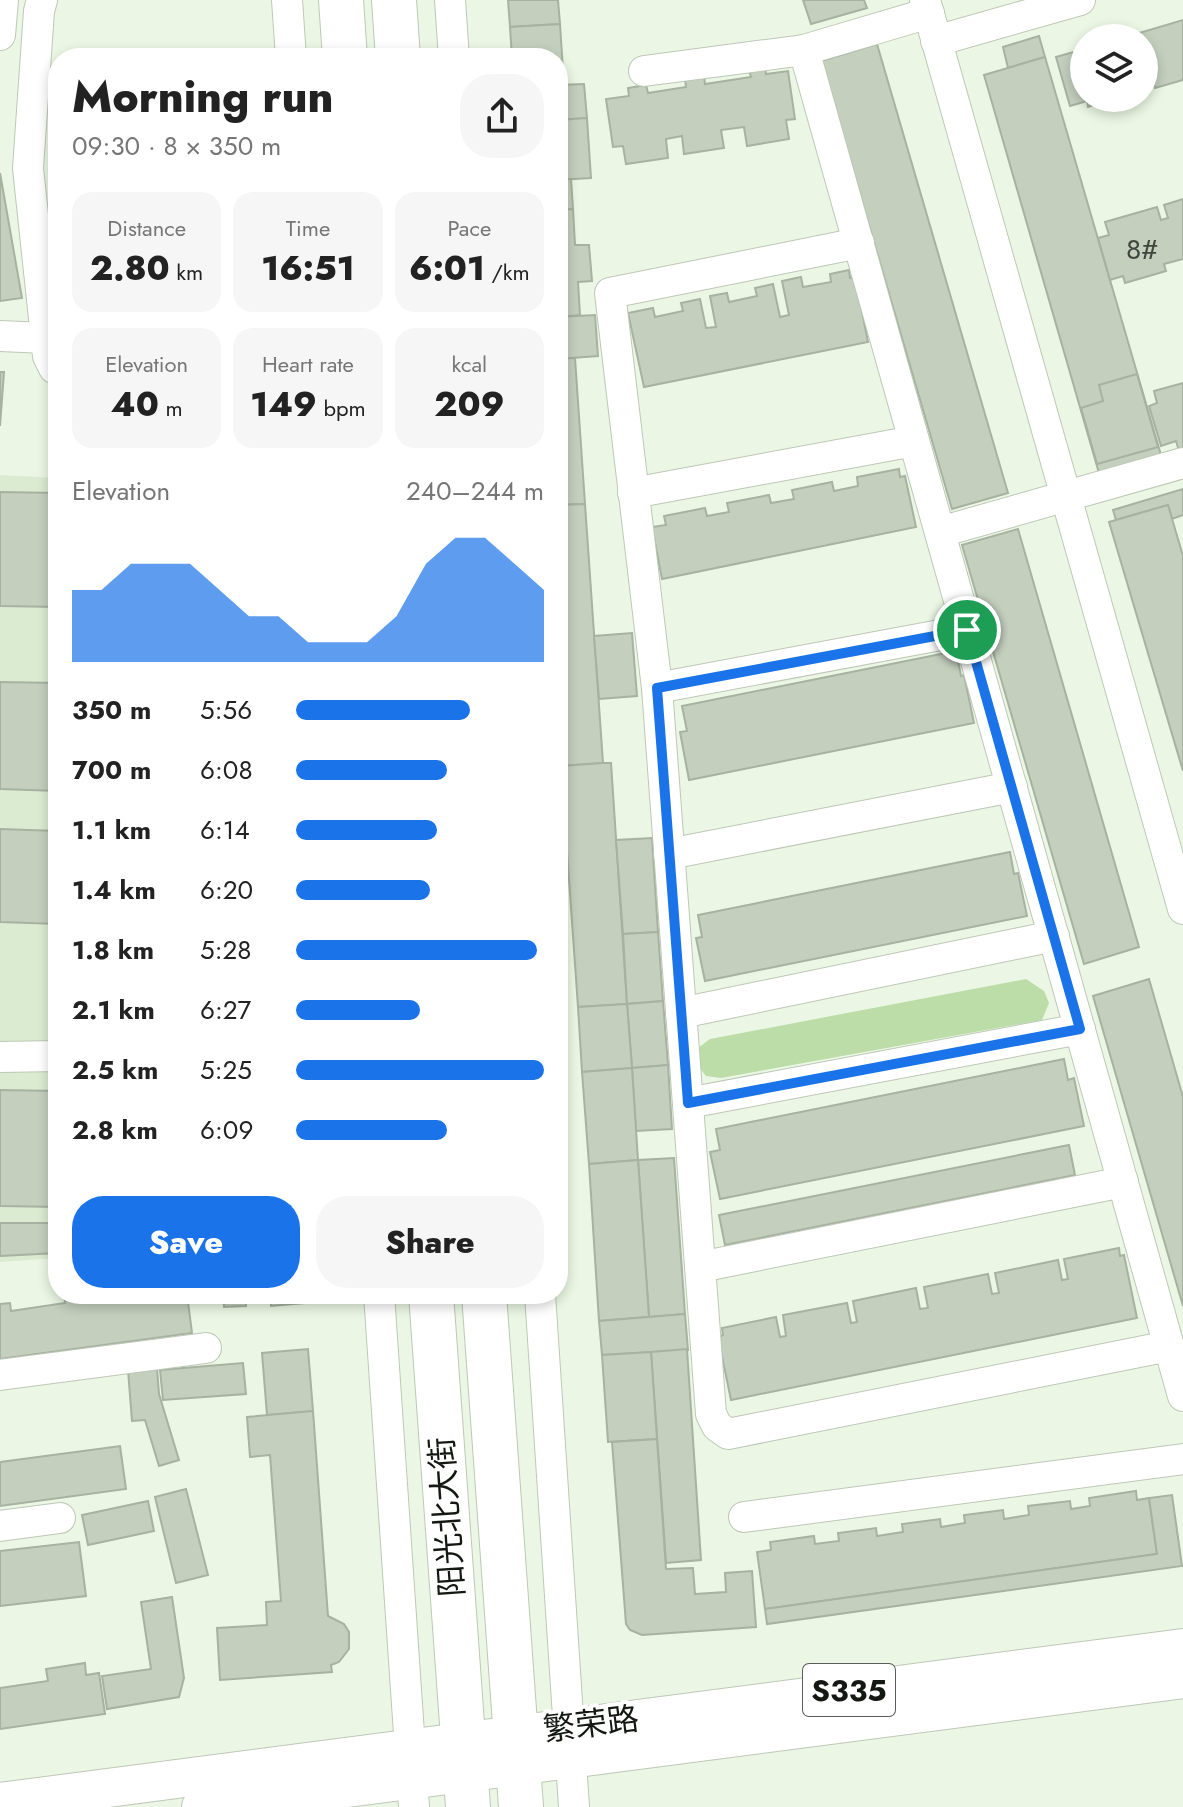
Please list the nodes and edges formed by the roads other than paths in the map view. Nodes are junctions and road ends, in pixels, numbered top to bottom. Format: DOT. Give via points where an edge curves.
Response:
graph roads {
  1 [pos="3,0"];
  2 [pos="42,0"];
  3 [pos="287,0"];
  4 [pos="341,0"];
  5 [pos="394,0"];
  6 [pos="450,0"];
  7 [pos="1080,0"];
  8 [pos="930,18"];
  9 [pos="0,35"];
  10 [pos="290,48"];
  11 [pos="344,48"];
  12 [pos="397,48"];
  13 [pos="453,48"];
  14 [pos="804,50"];
  15 [pos="644,71"];
  16 [pos="859,243"];
  17 [pos="0,336"];
  18 [pos="46,338"];
  19 [pos="48,356"];
  20 [pos="914,441"];
  21 [pos="1183,463"];
  22 [pos="633,493"];
  23 [pos="1066,497"];
  24 [pos="940,532"];
  25 [pos="967,630"];
  26 [pos="657,688"];
  27 [pos="1012,787"];
  28 [pos="669,854"];
  29 [pos="1183,909"];
  30 [pos="1054,936"];
  31 [pos="681,1013"];
  32 [pos="1080,1029"];
  33 [pos="48,1056"];
  34 [pos="0,1057"];
  35 [pos="688,1103"];
  36 [pos="1123,1182"];
  37 [pos="700,1267"];
  38 [pos="380,1304"];
  39 [pos="432,1304"];
  40 [pos="485,1304"];
  41 [pos="541,1304"];
  42 [pos="1169,1346"];
  43 [pos="206,1348"];
  44 [pos="0,1375"];
  45 [pos="1183,1396"];
  46 [pos="1183,1459"];
  47 [pos="744,1517"];
  48 [pos="60,1518"];
  49 [pos="0,1526"];
  50 [pos="1183,1648"];
  51 [pos="1183,1679"];
  52 [pos="570,1743"];
  53 [pos="518,1769"];
  54 [pos="466,1773"];
  55 [pos="413,1778"];
  56 [pos="0,1802"];
  57 [pos="201,1807"];
  58 [pos="574,1807"];
  1 -- 9 [label="street"];
  2 -- 18 [label="street" via="28,168"];
  3 -- 10 [label="street"];
  4 -- 11 [label="highway"];
  5 -- 12 [label="highway"];
  6 -- 13 [label="street"];
  7 -- 8 [label="street"];
  8 -- 14 [label="street"];
  8 -- 23 [label="street"];
  14 -- 15 [label="street"];
  14 -- 16 [label="street"];
  16 -- 20 [label="street"];
  16 -- 22 [label="street" via="610,293"];
  17 -- 18 [label="street"];
  18 -- 19 [label="street"];
  20 -- 22 [label="street"];
  20 -- 24 [label="street"];
  21 -- 23 [label="street"];
  22 -- 26 [label="street"];
  23 -- 24 [label="street"];
  23 -- 29 [label="street"];
  24 -- 25 [label="street"];
  25 -- 26 [label="street"];
  25 -- 27 [label="street"];
  26 -- 28 [label="street"];
  27 -- 28 [label="street"];
  27 -- 30 [label="street"];
  28 -- 31 [label="street"];
  30 -- 31 [label="street"];
  30 -- 32 [label="street"];
  31 -- 35 [label="street"];
  32 -- 35 [label="street"];
  32 -- 36 [label="street"];
  33 -- 34 [label="street"];
  35 -- 37 [label="street"];
  36 -- 37 [label="street"];
  36 -- 42 [label="street"];
  37 -- 42 [label="street" via="711,1414 728,1434"];
  38 -- 55 [label="street"];
  39 -- 54 [label="highway, 阳光北大街"];
  40 -- 53 [label="highway, 阳光北大街"];
  41 -- 52 [label="street"];
  42 -- 45 [label="street"];
  43 -- 44 [label="street"];
  46 -- 47 [label="street"];
  48 -- 49 [label="street"];
  50 -- 52 [label="main road, 繁荣路 / S335"];
  51 -- 52 [label="main road, 繁荣路 / S335"];
  52 -- 53 [label="main road, 繁荣路 / S335"];
  52 -- 58 [label="street"];
  53 -- 54 [label="main road, 繁荣路"];
  54 -- 55 [label="main road, 繁荣路"];
  55 -- 56 [label="main road, 繁荣路"];
  55 -- 57 [label="main road, 繁荣路"];
}
